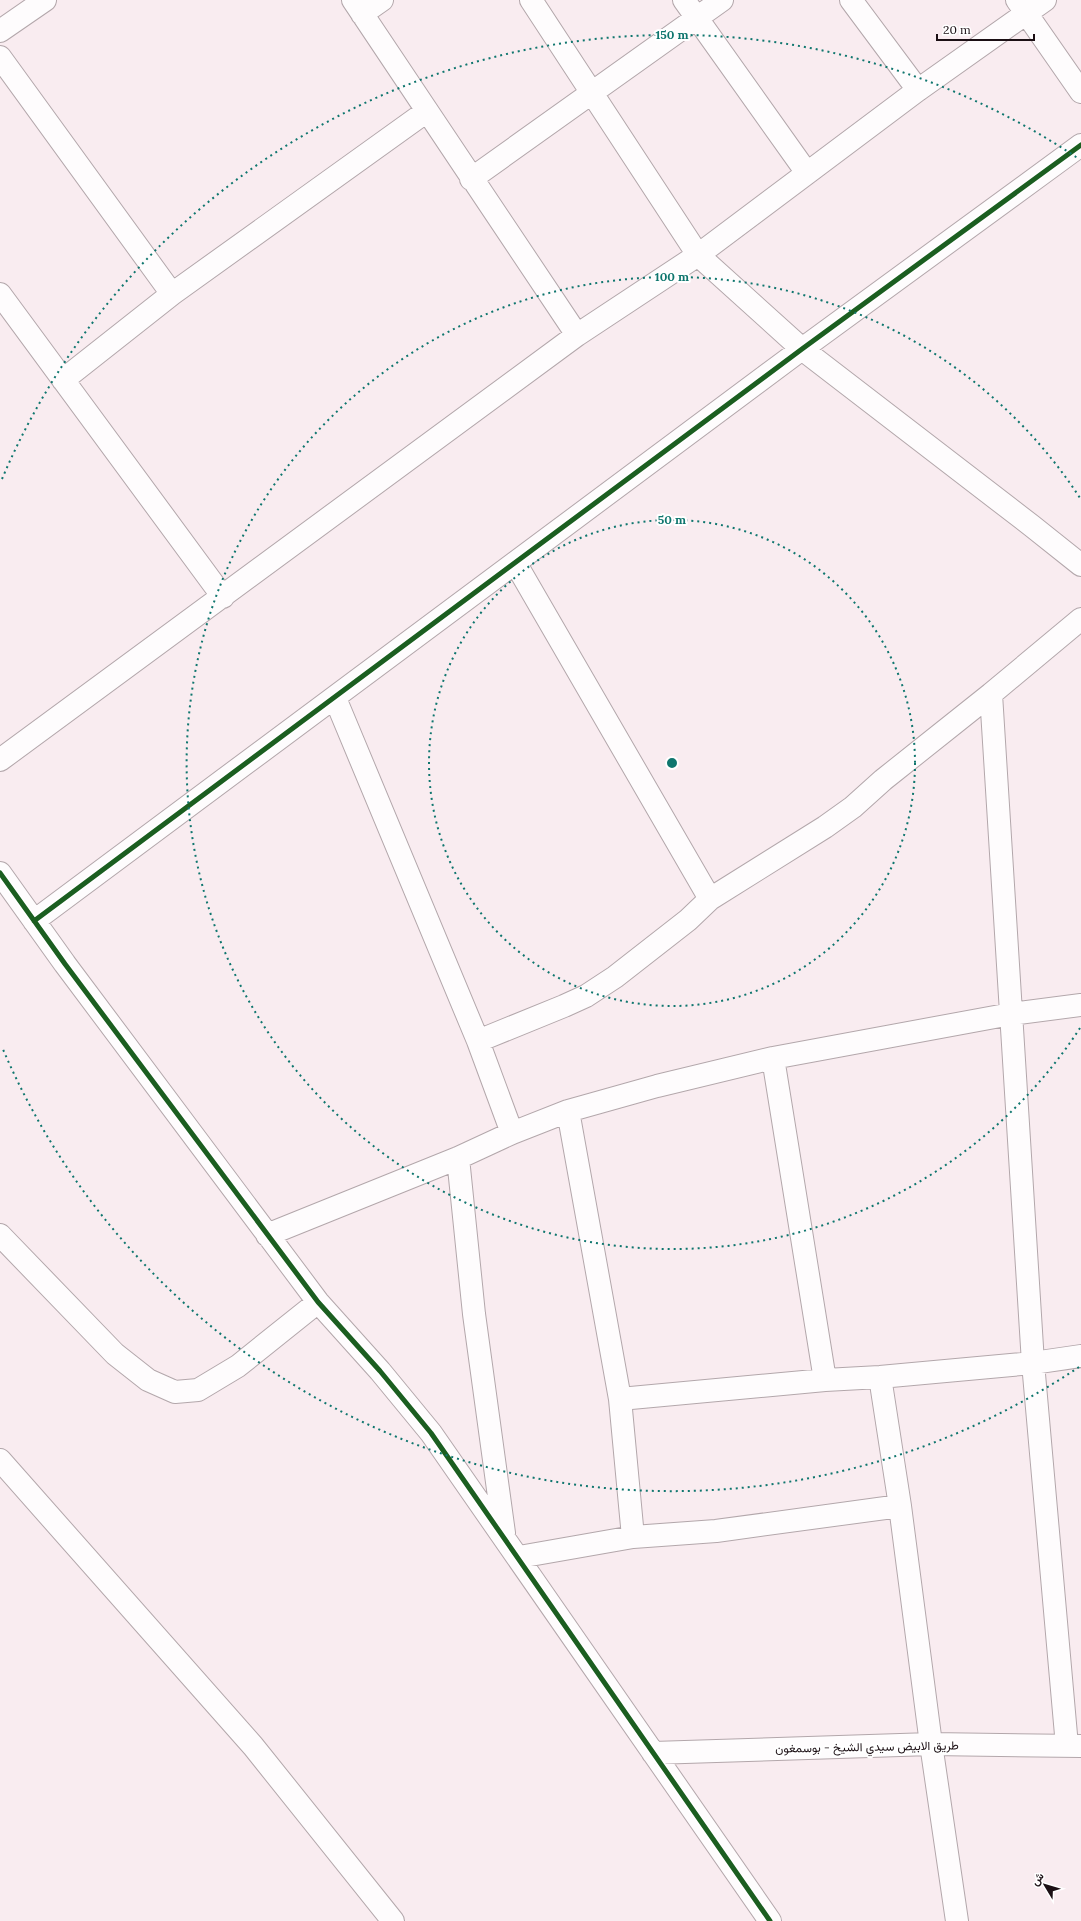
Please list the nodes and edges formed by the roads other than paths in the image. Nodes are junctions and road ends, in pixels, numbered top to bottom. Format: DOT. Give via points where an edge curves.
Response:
graph roads {
  1 [pos="46,0"];
  2 [pos="382,0"];
  3 [pos="531,0"];
  4 [pos="684,0"];
  5 [pos="722,0"];
  6 [pos="851,0"];
  7 [pos="1045,0"];
  8 [pos="357,7"];
  9 [pos="1022,7"];
  10 [pos="697,18"];
  11 [pos="0,31"];
  12 [pos="0,57"];
  13 [pos="918,90"];
  14 [pos="1081,92"];
  15 [pos="591,93"];
  16 [pos="427,111"];
  17 [pos="1081,145"];
  18 [pos="807,173"];
  19 [pos="471,179"];
  20 [pos="698,255"];
  21 [pos="0,294"];
  22 [pos="172,294"];
  23 [pos="577,336"];
  24 [pos="802,349"];
  25 [pos="63,380"];
  26 [pos="516,564"];
  27 [pos="1081,565"];
  28 [pos="223,597"];
  29 [pos="1081,619"];
  30 [pos="991,694"];
  31 [pos="336,698"];
  32 [pos="0,760"];
  33 [pos="0,873"];
  34 [pos="710,899"];
  35 [pos="34,921"];
  36 [pos="1081,1005"];
  37 [pos="1011,1014"];
  38 [pos="478,1041"];
  39 [pos="773,1058"];
  40 [pos="568,1111"];
  41 [pos="512,1134"];
  42 [pos="458,1158"];
  43 [pos="0,1235"];
  44 [pos="268,1235"];
  45 [pos="318,1302"];
  46 [pos="1081,1356"];
  47 [pos="1033,1363"];
  48 [pos="880,1378"];
  49 [pos="825,1380"];
  50 [pos="620,1399"];
  51 [pos="0,1460"];
  52 [pos="900,1506"];
  53 [pos="504,1536"];
  54 [pos="633,1537"];
  55 [pos="519,1557"];
  56 [pos="931,1744"];
  57 [pos="1074,1746"];
  58 [pos="653,1753"];
  59 [pos="393,1921"];
  60 [pos="770,1921"];
  61 [pos="957,1921"];
  1 -- 11 [label="street"];
  2 -- 8 [label="street"];
  3 -- 15 [label="street"];
  4 -- 10 [label="street"];
  5 -- 10 [label="street"];
  6 -- 13 [label="street"];
  7 -- 9 [label="street"];
  8 -- 16 [label="street"];
  9 -- 13 [label="street"];
  9 -- 14 [label="street"];
  10 -- 15 [label="street"];
  10 -- 18 [label="street"];
  12 -- 22 [label="street"];
  13 -- 18 [label="street"];
  15 -- 19 [label="street"];
  15 -- 20 [label="street"];
  16 -- 19 [label="street"];
  16 -- 22 [label="street"];
  17 -- 24 [label="street"];
  18 -- 20 [label="street"];
  19 -- 23 [label="street"];
  20 -- 23 [label="street"];
  20 -- 24 [label="street"];
  21 -- 25 [label="street"];
  22 -- 25 [label="street"];
  23 -- 28 [label="street"];
  24 -- 26 [label="street"];
  24 -- 27 [label="street"];
  25 -- 28 [label="street"];
  26 -- 31 [label="street"];
  26 -- 34 [label="street"];
  28 -- 32 [label="street"];
  29 -- 30 [label="street"];
  30 -- 34 [label="street" via="853,807"];
  30 -- 37 [label="street"];
  31 -- 35 [label="street"];
  31 -- 38 [label="street"];
  33 -- 35 [label="street"];
  34 -- 38 [label="street" via="651,949 586,996"];
  35 -- 44 [label="street"];
  36 -- 37 [label="street"];
  37 -- 39 [label="street"];
  37 -- 47 [label="street"];
  38 -- 41 [label="street"];
  39 -- 40 [label="street"];
  39 -- 49 [label="street"];
  40 -- 41 [label="street"];
  40 -- 50 [label="street"];
  41 -- 42 [label="street"];
  42 -- 44 [label="street"];
  42 -- 53 [label="street" via="474,1314"];
  43 -- 45 [label="street" via="115,1354 148,1380 176,1392 198,1390 238,1366"];
  44 -- 45 [label="street"];
  45 -- 53 [label="street" via="431,1433"];
  46 -- 47 [label="street"];
  47 -- 48 [label="street"];
  47 -- 57 [label="street"];
  48 -- 49 [label="street"];
  48 -- 52 [label="street"];
  49 -- 50 [label="street"];
  50 -- 54 [label="street"];
  51 -- 59 [label="street" via="253,1746"];
  52 -- 54 [label="street" via="716,1531"];
  52 -- 56 [label="street"];
  53 -- 55 [label="street"];
  54 -- 55 [label="street"];
  55 -- 58 [label="street"];
  56 -- 57 [label="street, طريق الابيض سيدي الشيخ - بوسمغون"];
  56 -- 58 [label="street, طريق الابيض سيدي الشيخ - بوسمغون"];
  56 -- 61 [label="street"];
  58 -- 60 [label="street"];
}
